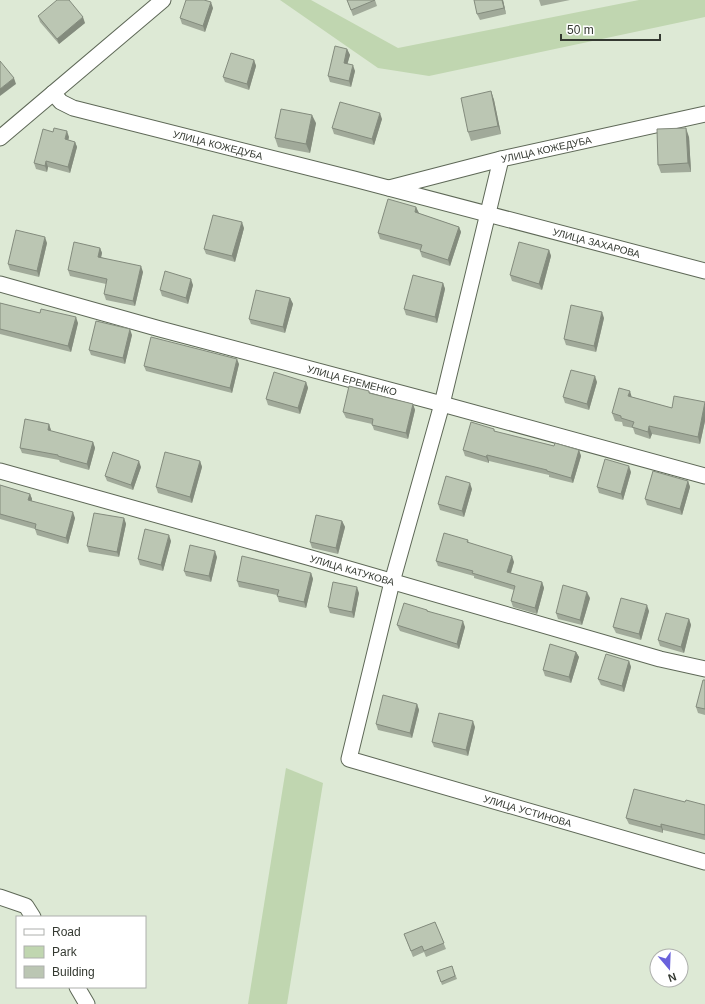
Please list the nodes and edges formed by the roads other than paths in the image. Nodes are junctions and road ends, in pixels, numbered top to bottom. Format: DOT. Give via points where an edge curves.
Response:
graph roads {
  1 [pos="163,0"];
  2 [pos="53,93"];
  3 [pos="705,114"];
  4 [pos="0,138"];
  5 [pos="501,159"];
  6 [pos="388,188"];
  7 [pos="488,214"];
  8 [pos="705,271"];
  9 [pos="0,284"];
  10 [pos="442,404"];
  11 [pos="0,471"];
  12 [pos="705,476"];
  13 [pos="392,582"];
  14 [pos="705,669"];
  15 [pos="705,862"];
  16 [pos="0,897"];
  17 [pos="32,916"];
  18 [pos="78,988"];
  19 [pos="87,1004"];
  1 -- 2 [label="street"];
  2 -- 4 [label="street"];
  2 -- 6 [label="street, УЛИЦА КОЖЕДУБА" via="61,102 73,108"];
  3 -- 5 [label="street, УЛИЦА КОЖЕДУБА"];
  5 -- 6 [label="street, УЛИЦА КОЖЕДУБА"];
  5 -- 7 [label="street"];
  6 -- 7 [label="street, УЛИЦА КОЖЕДУБА"];
  7 -- 8 [label="street, УЛИЦА ЗАХАРОВА"];
  7 -- 10 [label="street"];
  9 -- 10 [label="street, УЛИЦА ЕРЕМЕНКО"];
  10 -- 12 [label="street, УЛИЦА ЕРЕМЕНКО"];
  10 -- 13 [label="street"];
  11 -- 13 [label="street, УЛИЦА КАТУКОВА"];
  13 -- 14 [label="street, УЛИЦА КАТУКОВА"];
  13 -- 15 [label="street, УЛИЦА УСТИНОВА" via="349,759"];
  16 -- 17 [label="street" via="26,906"];
  18 -- 19 [label="street"];
}
